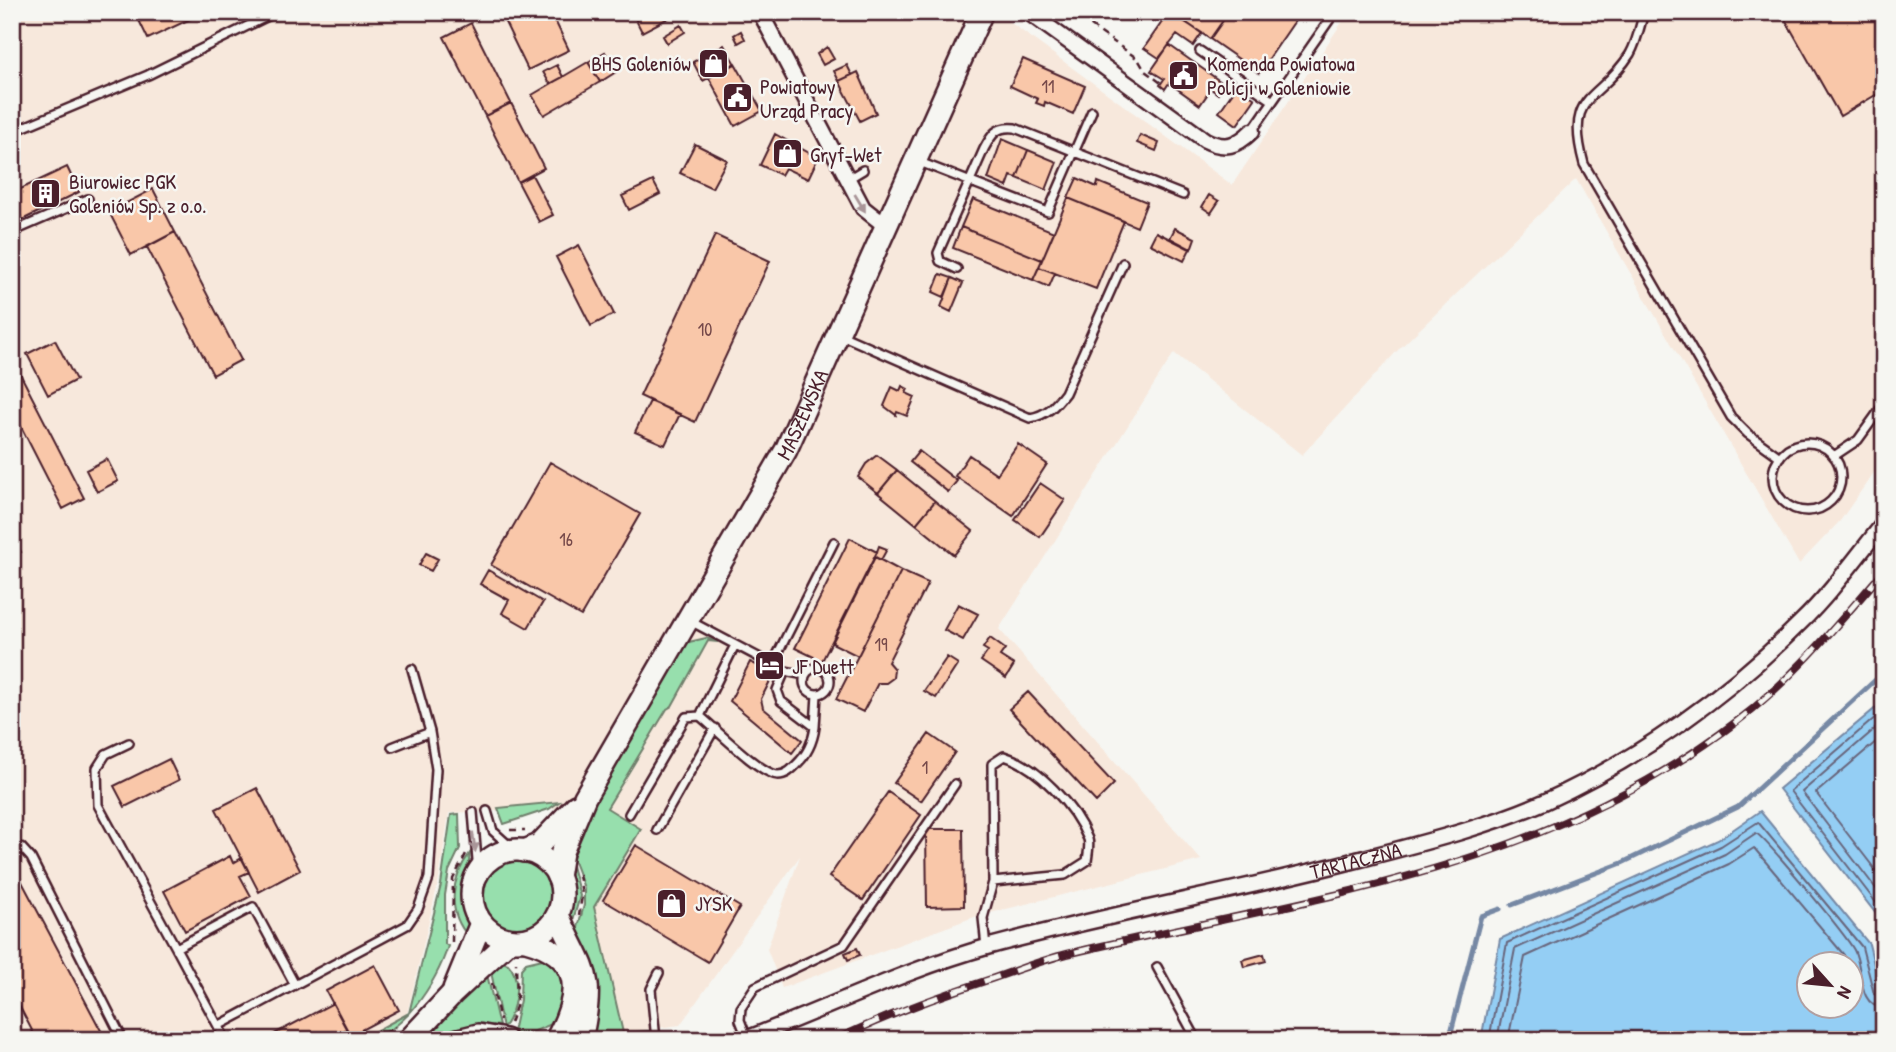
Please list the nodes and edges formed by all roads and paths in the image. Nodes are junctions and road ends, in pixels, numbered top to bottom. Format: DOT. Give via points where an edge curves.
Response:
graph roads {
  1 [pos="276,12"];
  2 [pos="760,12"];
  3 [pos="982,12"];
  4 [pos="1071,12"];
  5 [pos="1335,12"];
  6 [pos="1644,12"];
  7 [pos="1037,15"];
  8 [pos="1200,51"];
  9 [pos="1161,83"];
  10 [pos="1273,101"];
  11 [pos="1092,111"];
  12 [pos="1252,131"];
  13 [pos="12,132"];
  14 [pos="1075,151"];
  15 [pos="917,161"];
  16 [pos="863,170"];
  17 [pos="847,180"];
  18 [pos="969,183"];
  19 [pos="1183,195"];
  20 [pos="88,198"];
  21 [pos="887,227"];
  22 [pos="12,232"];
  23 [pos="1123,263"];
  24 [pos="957,269"];
  25 [pos="839,334"];
  26 [pos="1884,404"];
  27 [pos="1834,456"];
  28 [pos="1780,457"];
  29 [pos="1884,523"];
  30 [pos="834,542"];
  31 [pos="689,621"];
  32 [pos="735,645"];
  33 [pos="772,665"];
  34 [pos="412,669"];
  35 [pos="785,671"];
  36 [pos="805,675"];
  37 [pos="817,694"];
  38 [pos="700,716"];
  39 [pos="815,727"];
  40 [pos="715,728"];
  41 [pos="430,732"];
  42 [pos="129,743"];
  43 [pos="392,747"];
  44 [pos="955,785"];
  45 [pos="585,797"];
  46 [pos="487,811"];
  47 [pos="473,812"];
  48 [pos="629,814"];
  49 [pos="657,830"];
  50 [pos="12,849"];
  51 [pos="469,850"];
  52 [pos="519,850"];
  53 [pos="478,872"];
  54 [pos="567,872"];
  55 [pos="993,882"];
  56 [pos="567,919"];
  57 [pos="481,923"];
  58 [pos="518,940"];
  59 [pos="986,947"];
  60 [pos="176,948"];
  61 [pos="450,948"];
  62 [pos="516,962"];
  63 [pos="1157,967"];
  64 [pos="659,973"];
  65 [pos="491,982"];
  66 [pos="295,985"];
  67 [pos="452,994"];
  68 [pos="219,1026"];
  69 [pos="407,1030"];
  70 [pos="12,1031"];
  71 [pos="505,1032"];
  72 [pos="745,1039"];
  73 [pos="17,1040"];
  74 [pos="123,1040"];
  75 [pos="226,1040"];
  76 [pos="374,1040"];
  77 [pos="458,1040"];
  78 [pos="556,1040"];
  79 [pos="581,1040"];
  80 [pos="656,1040"];
  81 [pos="1197,1040"];
  1 -- 13 [label="lane" via="148,75"];
  2 -- 17 [label="street"];
  3 -- 15 [label="street, MASZEWSKA"];
  4 -- 9 [label="path" via="1138,59"];
  5 -- 10 [label="lane"];
  6 -- 28 [label="lane" via="1629,56 1592,93 1579,114 1584,164 1731,418"];
  7 -- 12 [label="street" via="1205,141 1228,147"];
  8 -- 10 [label="lane"];
  10 -- 12 [label="lane"];
  11 -- 14 [label="lane"];
  14 -- 18 [label="lane" via="1014,128 999,128"];
  14 -- 18 [label="lane" via="1048,212"];
  14 -- 19 [label="lane"];
  15 -- 18 [label="lane"];
  15 -- 21 [label="street, MASZEWSKA"];
  16 -- 17 [label="lane"];
  17 -- 21 [label="street, one-way" via="867,214"];
  18 -- 24 [label="lane" via="937,257"];
  20 -- 22 [label="lane"];
  21 -- 25 [label="street, MASZEWSKA"];
  23 -- 25 [label="lane" via="1065,393 1041,416 1030,418"];
  25 -- 31 [label="street, MASZEWSKA" via="786,450"];
  26 -- 27 [label="lane" via="1858,440"];
  27 -- 28 [label="lane" via="1818,444 1807,443 1787,449"];
  27 -- 28 [label="lane" via="1840,487 1827,504 1807,511 1779,497 1773,477"];
  29 -- 59 [label="street, TARTACZNA" via="1802,621 1740,678 1686,720 1545,801 1487,824 1395,850"];
  30 -- 33 [label="lane"];
  31 -- 32 [label="lane"];
  31 -- 45 [label="street, MASZEWSKA"];
  32 -- 33 [label="lane"];
  32 -- 38 [label="lane"];
  33 -- 35 [label="lane"];
  34 -- 41 [label="lane"];
  35 -- 36 [label="lane"];
  35 -- 39 [label="lane" via="777,690 781,701"];
  36 -- 37 [label="lane" via="805,686"];
  36 -- 37 [label="lane" via="816,668 828,674 828,687"];
  37 -- 39 [label="lane"];
  38 -- 40 [label="lane"];
  38 -- 48 [label="lane" via="686,717"];
  39 -- 40 [label="lane" via="813,742 800,762 786,774 775,775"];
  40 -- 49 [label="lane"];
  41 -- 43 [label="lane"];
  41 -- 66 [label="lane" via="436,769 429,878 418,909 407,925"];
  42 -- 60 [label="lane" via="106,754 97,768 98,805"];
  44 -- 72 [label="lane" via="844,945 755,987 741,1008"];
  45 -- 52 [label="street, MASZEWSKA" via="539,845"];
  45 -- 54 [label="street, MASZEWSKA" via="562,852"];
  46 -- 52 [label="lane" via="493,831"];
  47 -- 53 [label="lane, one-way"];
  50 -- 74 [label="lane" via="21,847 31,858"];
  51 -- 61 [label="path" via="453,879"];
  52 -- 53 [label="street" via="493,857"];
  52 -- 54 [label="street"];
  53 -- 57 [label="street" via="472,903"];
  54 -- 56 [label="street" via="562,896"];
  54 -- 56 [label="path" via="582,895"];
  55 -- 55 [label="lane" via="992,764 1004,756 1043,778 1089,841 1087,860 1065,875"];
  55 -- 59 [label="lane" via="983,918"];
  56 -- 58 [label="street"];
  56 -- 79 [label="street" via="589,979"];
  57 -- 58 [label="street" via="497,936"];
  57 -- 67 [label="street"];
  58 -- 67 [label="street" via="500,947"];
  58 -- 78 [label="street" via="555,952 573,977 574,1000"];
  59 -- 72 [label="street, TARTACZNA" via="890,978"];
  60 -- 66 [label="lane" via="253,907"];
  60 -- 68 [label="lane"];
  62 -- 71 [label="path" via="517,1004"];
  63 -- 81 [label="lane"];
  64 -- 80 [label="lane" via="651,989"];
  65 -- 71 [label="path"];
  66 -- 68 [label="lane"];
  67 -- 69 [label="street"];
  68 -- 75 [label="lane"];
  69 -- 76 [label="path"];
  70 -- 73 [label="lane"];
  71 -- 77 [label="street"];
}
